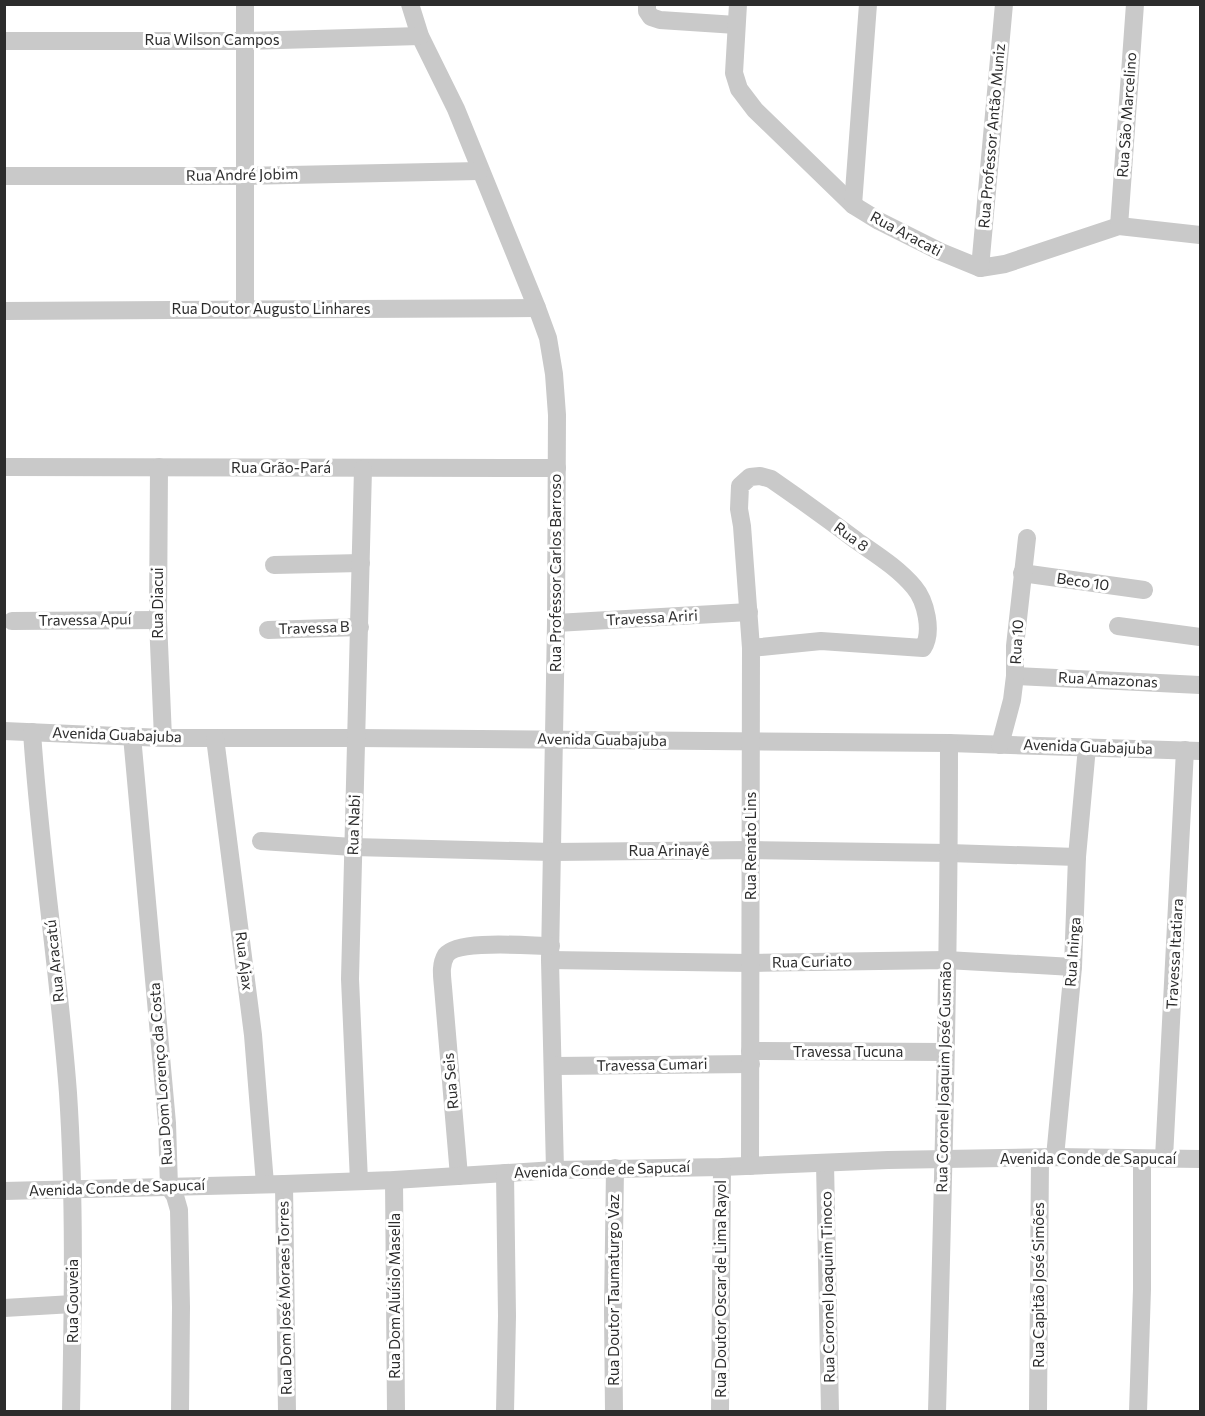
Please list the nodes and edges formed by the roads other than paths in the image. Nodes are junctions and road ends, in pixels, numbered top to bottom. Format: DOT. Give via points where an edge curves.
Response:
graph roads {
  1 [pos="244,4"];
  2 [pos="410,4"];
  3 [pos="647,4"];
  4 [pos="738,4"];
  5 [pos="868,4"];
  6 [pos="1004,4"];
  7 [pos="1135,4"];
  8 [pos="736,25"];
  9 [pos="420,36"];
  10 [pos="4,41"];
  11 [pos="246,41"];
  12 [pos="479,171"];
  13 [pos="4,176"];
  14 [pos="243,176"];
  15 [pos="854,205"];
  16 [pos="1119,226"];
  17 [pos="1200,235"];
  18 [pos="980,268"];
  19 [pos="537,308"];
  20 [pos="4,310"];
  21 [pos="245,310"];
  22 [pos="4,467"];
  23 [pos="159,467"];
  24 [pos="557,468"];
  25 [pos="363,469"];
  26 [pos="742,526"];
  27 [pos="1027,538"];
  28 [pos="361,563"];
  29 [pos="274,565"];
  30 [pos="1023,573"];
  31 [pos="1144,590"];
  32 [pos="748,612"];
  33 [pos="158,620"];
  34 [pos="12,621"];
  35 [pos="556,623"];
  36 [pos="1118,626"];
  37 [pos="360,627"];
  38 [pos="268,630"];
  39 [pos="1200,637"];
  40 [pos="752,648"];
  41 [pos="1015,676"];
  42 [pos="1200,685"];
  43 [pos="4,731"];
  44 [pos="32,732"];
  45 [pos="132,736"];
  46 [pos="163,738"];
  47 [pos="215,738"];
  48 [pos="356,738"];
  49 [pos="554,740"];
  50 [pos="751,742"];
  51 [pos="949,743"];
  52 [pos="1000,745"];
  53 [pos="1087,747"];
  54 [pos="1193,750"];
  55 [pos="261,841"];
  56 [pos="353,847"];
  57 [pos="751,850"];
  58 [pos="553,852"];
  59 [pos="949,853"];
  60 [pos="1077,857"];
  61 [pos="550,953"];
  62 [pos="946,960"];
  63 [pos="750,963"];
  64 [pos="1073,968"];
  65 [pos="443,987"];
  66 [pos="945,1052"];
  67 [pos="751,1058"];
  68 [pos="554,1066"];
  69 [pos="1047,1157"];
  70 [pos="1164,1158"];
  71 [pos="944,1159"];
  72 [pos="1142,1159"];
  73 [pos="1200,1159"];
  74 [pos="825,1163"];
  75 [pos="750,1166"];
  76 [pos="722,1167"];
  77 [pos="615,1168"];
  78 [pos="555,1170"];
  79 [pos="505,1173"];
  80 [pos="459,1176"];
  81 [pos="394,1180"];
  82 [pos="359,1181"];
  83 [pos="265,1184"];
  84 [pos="284,1184"];
  85 [pos="169,1187"];
  86 [pos="72,1190"];
  87 [pos="4,1191"];
  88 [pos="73,1304"];
  89 [pos="4,1308"];
  90 [pos="71,1412"];
  91 [pos="180,1412"];
  92 [pos="287,1412"];
  93 [pos="396,1412"];
  94 [pos="505,1412"];
  95 [pos="615,1412"];
  96 [pos="720,1412"];
  97 [pos="830,1412"];
  98 [pos="937,1412"];
  99 [pos="1038,1412"];
  100 [pos="1138,1412"];
  1 -- 11 [label="street"];
  2 -- 9 [label="street, Rua Professor Carlos Barroso"];
  3 -- 8 [label="street" via="651,17 660,20"];
  4 -- 8 [label="street, Rua Aracati"];
  5 -- 15 [label="street"];
  6 -- 18 [label="street, Rua Professor Antão Muniz"];
  7 -- 16 [label="street, Rua São Marcelino"];
  8 -- 15 [label="street, Rua Aracati" via="734,73 740,89 754,110"];
  9 -- 11 [label="street, Rua Wilson Campos"];
  9 -- 12 [label="street, Rua Professor Carlos Barroso" via="456,109"];
  10 -- 11 [label="street, Rua Wilson Campos"];
  11 -- 14 [label="street"];
  12 -- 14 [label="street, Rua André Jobim"];
  12 -- 19 [label="street, Rua Professor Carlos Barroso"];
  13 -- 14 [label="street, Rua André Jobim"];
  14 -- 21 [label="street"];
  15 -- 18 [label="street, Rua Aracati" via="879,221"];
  16 -- 17 [label="street"];
  16 -- 18 [label="street" via="1005,264"];
  19 -- 21 [label="street, Rua Doutor Augusto Linhares"];
  19 -- 24 [label="street, Rua Professor Carlos Barroso" via="548,338 554,374"];
  20 -- 21 [label="street, Rua Doutor Augusto Linhares"];
  22 -- 23 [label="street, Rua Grão-Pará"];
  23 -- 25 [label="street, Rua Grão-Pará"];
  23 -- 33 [label="street, Rua Diacui"];
  24 -- 25 [label="street, Rua Grão-Pará"];
  24 -- 35 [label="street, Rua Professor Carlos Barroso"];
  25 -- 28 [label="street, Rua Nabi"];
  26 -- 32 [label="street, Rua Renato Lins"];
  26 -- 40 [label="street, Rua 8" via="740,486 750,477 771,479 894,567 923,601 927,627 923,648 916,649 821,641"];
  27 -- 30 [label="street, Rua 10"];
  28 -- 29 [label="street"];
  28 -- 37 [label="street, Rua Nabi"];
  30 -- 31 [label="street, Beco 10"];
  30 -- 41 [label="street, Rua 10"];
  32 -- 35 [label="street, Travessa Ariri"];
  32 -- 40 [label="street, Rua Renato Lins"];
  33 -- 34 [label="street, Travessa Apuí"];
  33 -- 46 [label="street, Rua Diacui"];
  35 -- 49 [label="street, Rua Professor Carlos Barroso"];
  36 -- 39 [label="street"];
  37 -- 38 [label="street, Travessa B"];
  37 -- 48 [label="street, Rua Nabi"];
  40 -- 50 [label="street, Rua Renato Lins"];
  41 -- 42 [label="street, Rua Amazonas"];
  41 -- 52 [label="street, Rua 10"];
  43 -- 44 [label="street, Avenida Guabajuba"];
  44 -- 45 [label="street, Avenida Guabajuba"];
  44 -- 86 [label="street, Rua Aracatú" via="65,1059"];
  45 -- 46 [label="street, Avenida Guabajuba"];
  45 -- 85 [label="street, Rua Dom Lorenço da Costa" via="167,1123"];
  46 -- 47 [label="street, Avenida Guabajuba"];
  47 -- 48 [label="street, Avenida Guabajuba"];
  47 -- 83 [label="street, Rua Ajax" via="253,1035"];
  48 -- 49 [label="street, Avenida Guabajuba"];
  48 -- 56 [label="street, Rua Nabi"];
  49 -- 50 [label="street, Avenida Guabajuba"];
  49 -- 58 [label="street, Rua Professor Carlos Barroso"];
  50 -- 51 [label="street, Avenida Guabajuba"];
  50 -- 57 [label="street, Rua Renato Lins"];
  51 -- 52 [label="street, Avenida Guabajuba"];
  51 -- 59 [label="street, Rua Coronel Joaquim José Gusmão"];
  52 -- 53 [label="street, Avenida Guabajuba"];
  53 -- 54 [label="street, Avenida Guabajuba"];
  53 -- 60 [label="street, Rua Ininga"];
  54 -- 70 [label="street, Travessa Itatiara"];
  55 -- 56 [label="street, Rua Arinayê"];
  56 -- 58 [label="street, Rua Arinayê"];
  56 -- 82 [label="street, Rua Nabi" via="350,979"];
  57 -- 58 [label="street, Rua Arinayê"];
  57 -- 59 [label="street, Rua Arinayê"];
  57 -- 63 [label="street, Rua Renato Lins"];
  58 -- 61 [label="street, Rua Professor Carlos Barroso"];
  59 -- 60 [label="street, Rua Arinayê"];
  59 -- 62 [label="street, Rua Coronel Joaquim José Gusmão"];
  60 -- 64 [label="street, Rua Ininga"];
  61 -- 63 [label="street, Rua Curiato"];
  61 -- 65 [label="street, Rua Curiato" via="470,946 455,949 447,953 443,962"];
  61 -- 68 [label="street, Rua Professor Carlos Barroso"];
  62 -- 63 [label="street, Rua Curiato"];
  62 -- 64 [label="street, Rua Curiato"];
  62 -- 66 [label="street, Rua Coronel Joaquim José Gusmão"];
  63 -- 67 [label="street, Rua Renato Lins"];
  64 -- 69 [label="street, Rua Ininga"];
  65 -- 80 [label="street, Rua Seis"];
  66 -- 67 [label="street, Travessa Tucuna"];
  66 -- 71 [label="street, Rua Coronel Joaquim José Gusmão"];
  67 -- 68 [label="street, Travessa Cumari"];
  67 -- 75 [label="street, Rua Renato Lins"];
  68 -- 78 [label="street, Rua Professor Carlos Barroso"];
  69 -- 71 [label="street, Avenida Conde de Sapucaí"];
  69 -- 72 [label="street, Avenida Conde de Sapucaí"];
  69 -- 99 [label="street, Rua Capitão José Simões"];
  70 -- 72 [label="street, Avenida Conde de Sapucaí"];
  70 -- 73 [label="street, Avenida Conde de Sapucaí"];
  71 -- 74 [label="street, Avenida Conde de Sapucaí"];
  71 -- 98 [label="street, Rua Coronel Joaquim José Gusmão"];
  72 -- 100 [label="street"];
  74 -- 75 [label="street, Avenida Conde de Sapucaí"];
  74 -- 97 [label="street, Rua Coronel Joaquim Tinoco"];
  75 -- 76 [label="street, Avenida Conde de Sapucaí"];
  76 -- 77 [label="street, Avenida Conde de Sapucaí"];
  76 -- 96 [label="street, Rua Doutor Oscar de Lima Rayol"];
  77 -- 78 [label="street, Avenida Conde de Sapucaí"];
  77 -- 95 [label="street, Rua Doutor Taumaturgo Vaz"];
  78 -- 79 [label="street, Avenida Conde de Sapucaí"];
  79 -- 80 [label="street, Avenida Conde de Sapucaí"];
  79 -- 94 [label="street"];
  80 -- 81 [label="street, Avenida Conde de Sapucaí"];
  81 -- 82 [label="street, Avenida Conde de Sapucaí"];
  81 -- 93 [label="street, Rua Dom Aluísio Masella"];
  82 -- 84 [label="street, Avenida Conde de Sapucaí"];
  83 -- 84 [label="street, Avenida Conde de Sapucaí"];
  83 -- 85 [label="street, Avenida Conde de Sapucaí"];
  84 -- 92 [label="street, Rua Dom José Moraes Torres"];
  85 -- 86 [label="street, Avenida Conde de Sapucaí"];
  85 -- 91 [label="street, Rua Dom Lorenço da Costa" via="179,1210"];
  86 -- 87 [label="street, Avenida Conde de Sapucaí"];
  86 -- 88 [label="street, Rua Gouveia"];
  88 -- 89 [label="street"];
  88 -- 90 [label="street, Rua Gouveia"];
}
